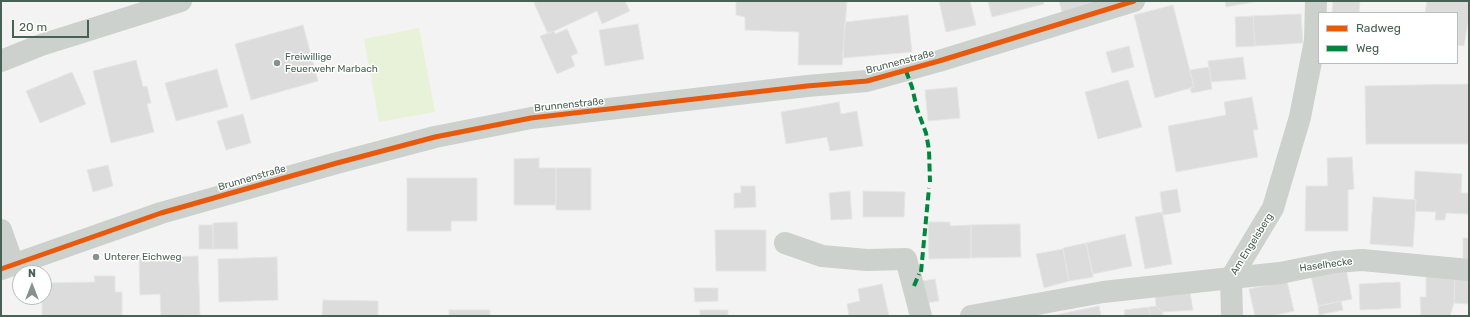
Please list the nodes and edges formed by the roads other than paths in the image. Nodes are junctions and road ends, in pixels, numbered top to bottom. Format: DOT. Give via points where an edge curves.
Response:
graph roads {
  1 [pos="181,1"];
  2 [pos="1134,1"];
  3 [pos="1316,1"];
  4 [pos="1,61"];
  5 [pos="1,230"];
  6 [pos="785,243"];
  7 [pos="7,267"];
  8 [pos="1469,270"];
  9 [pos="1231,278"];
  10 [pos="921,316"];
  11 [pos="971,316"];
  12 [pos="1232,316"];
  1 -- 4 [label="street" via="41,45"];
  2 -- 7 [label="street, Brunnenstraße" via="867,81 531,118 435,137 161,213"];
  3 -- 9 [label="street, Am Engelsberg" via="1314,41 1300,117 1274,208"];
  5 -- 7 [label="street"];
  6 -- 10 [label="street" via="822,256 867,260 906,259"];
  8 -- 9 [label="street, Haselhecke" via="1362,260"];
  9 -- 11 [label="street, Am Engelsberg" via="1103,292"];
  9 -- 12 [label="street"];
}
